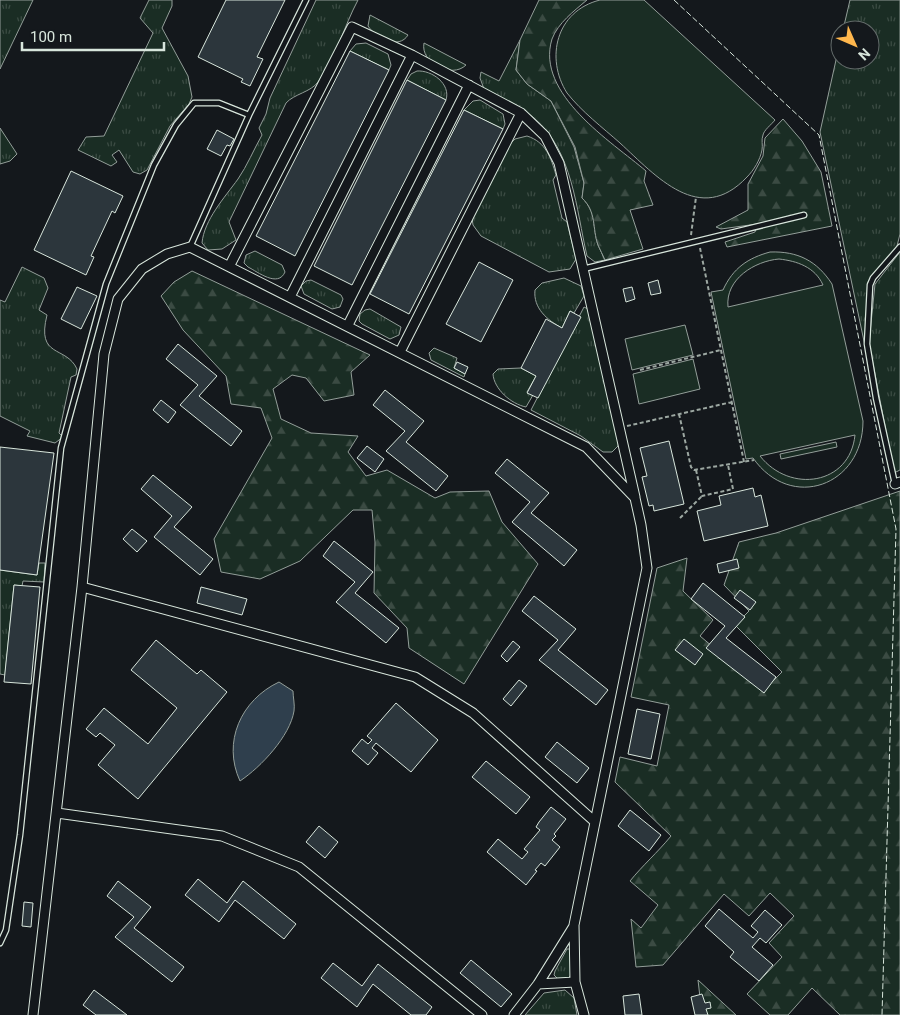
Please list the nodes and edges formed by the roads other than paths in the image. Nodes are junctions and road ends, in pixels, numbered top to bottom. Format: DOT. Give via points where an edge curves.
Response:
graph roads {
  1 [pos="306,0"];
  2 [pos="412,55"];
  3 [pos="469,85"];
  4 [pos="521,113"];
  5 [pos="249,115"];
  6 [pos="804,215"];
  7 [pos="190,247"];
  8 [pos="900,247"];
  9 [pos="230,266"];
  10 [pos="583,269"];
  11 [pos="290,297"];
  12 [pos="348,325"];
  13 [pos="400,352"];
  14 [pos="897,483"];
  15 [pos="635,498"];
  16 [pos="82,587"];
  17 [pos="57,813"];
  18 [pos="594,821"];
  19 [pos="574,925"];
  20 [pos="0,943"];
  21 [pos="575,982"];
  22 [pos="538,984"];
  23 [pos="33,1015"];
  24 [pos="482,1015"];
  25 [pos="514,1015"];
  26 [pos="584,1015"];
  1 -- 5 [label="lane"];
  2 -- 3 [label="street"];
  2 -- 9 [label="street" via="352,27"];
  2 -- 11 [label="street"];
  3 -- 4 [label="street"];
  3 -- 12 [label="street"];
  4 -- 10 [label="street" via="545,136 559,163"];
  4 -- 13 [label="street"];
  5 -- 7 [label="lane"];
  5 -- 20 [label="lane" via="219,103 194,103 176,125 154,165 106,284 61,448 20,835 6,930"];
  6 -- 10 [label="lane"];
  7 -- 9 [label="street"];
  7 -- 16 [label="street" via="167,254 142,269 118,299 104,354"];
  8 -- 14 [label="lane" via="870,285 867,344"];
  9 -- 11 [label="street"];
  10 -- 15 [label="street"];
  11 -- 12 [label="street"];
  12 -- 13 [label="street"];
  13 -- 15 [label="street" via="586,447"];
  15 -- 18 [label="street" via="646,568"];
  16 -- 17 [label="street"];
  16 -- 18 [label="street" via="415,677 473,714"];
  17 -- 23 [label="street"];
  17 -- 24 [label="street" via="222,836 299,867"];
  18 -- 19 [label="street"];
  19 -- 21 [label="street"];
  19 -- 22 [label="street"];
  21 -- 22 [label="street"];
  21 -- 26 [label="street"];
  22 -- 25 [label="street"];
}
